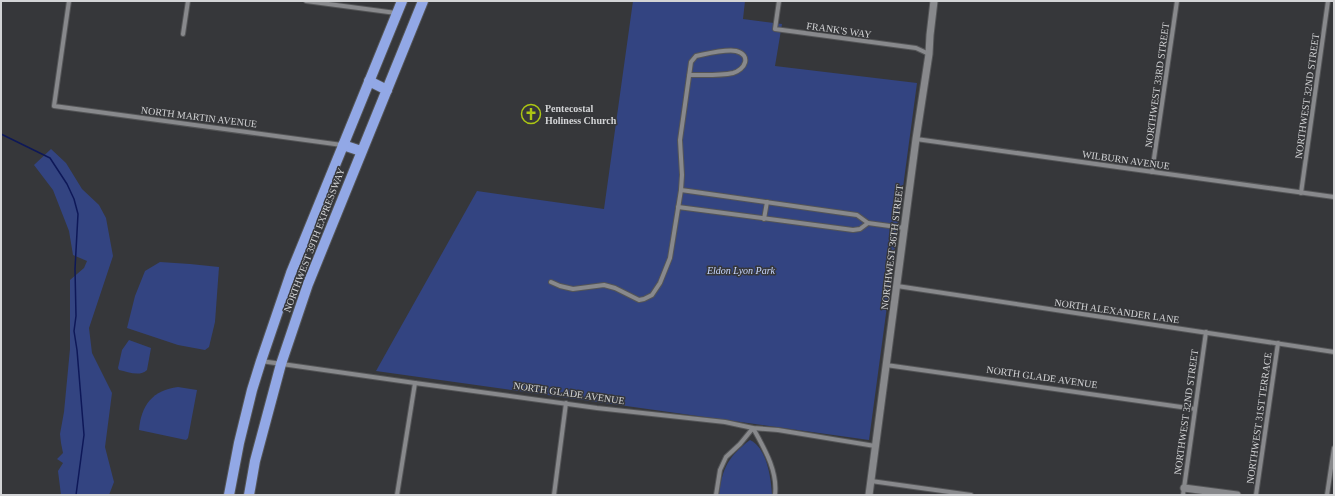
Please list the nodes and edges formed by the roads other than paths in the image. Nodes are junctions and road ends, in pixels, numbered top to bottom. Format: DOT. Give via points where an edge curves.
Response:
graph roads {
  1 [pos="69,1"];
  2 [pos="188,1"];
  3 [pos="306,1"];
  4 [pos="402,1"];
  5 [pos="423,1"];
  6 [pos="779,1"];
  7 [pos="934,1"];
  8 [pos="1177,1"];
  9 [pos="1328,1"];
  10 [pos="397,13"];
  11 [pos="183,34"];
  12 [pos="929,54"];
  13 [pos="690,75"];
  14 [pos="369,81"];
  15 [pos="387,90"];
  16 [pos="916,139"];
  17 [pos="343,145"];
  18 [pos="362,151"];
  19 [pos="1152,172"];
  20 [pos="681,190"];
  21 [pos="1301,193"];
  22 [pos="1334,197"];
  23 [pos="767,202"];
  24 [pos="678,207"];
  25 [pos="764,219"];
  26 [pos="868,223"];
  27 [pos="904,228"];
  28 [pos="551,282"];
  29 [pos="897,286"];
  30 [pos="1206,332"];
  31 [pos="1278,343"];
  32 [pos="1334,352"];
  33 [pos="261,361"];
  34 [pos="281,364"];
  35 [pos="886,365"];
  36 [pos="415,383"];
  37 [pos="566,402"];
  38 [pos="1195,409"];
  39 [pos="753,428"];
  40 [pos="875,446"];
  41 [pos="1334,448"];
  42 [pos="871,481"];
  43 [pos="1183,491"];
  44 [pos="229,495"];
  45 [pos="248,495"];
  46 [pos="397,495"];
  47 [pos="554,495"];
  48 [pos="716,495"];
  49 [pos="775,495"];
  50 [pos="869,495"];
  51 [pos="971,495"];
  52 [pos="1237,495"];
  53 [pos="1256,495"];
  54 [pos="1327,495"];
  1 -- 17 [label="street, NORTH MARTIN AVENUE" via="54,106"];
  2 -- 11 [label="street"];
  3 -- 10 [label="street"];
  4 -- 10 [label="highway, NORTHWEST 39TH EXPRESSWAY"];
  5 -- 15 [label="highway, NORTHWEST 39TH EXPRESSWAY"];
  6 -- 12 [label="street, FRANK'S WAY" via="775,29 916,48"];
  7 -- 12 [label="street, NORTHWEST 36TH STREET"];
  8 -- 19 [label="street, NORTHWEST 33RD STREET"];
  9 -- 21 [label="street, NORTHWEST 32ND STREET"];
  10 -- 14 [label="highway, NORTHWEST 39TH EXPRESSWAY"];
  12 -- 16 [label="street, NORTHWEST 36TH STREET"];
  13 -- 13 [label="street" via="733,73 741,70 745,58 741,53 734,51 696,56 691,62"];
  13 -- 20 [label="street" via="680,140"];
  14 -- 15 [label="highway"];
  14 -- 17 [label="highway, NORTHWEST 39TH EXPRESSWAY"];
  15 -- 18 [label="highway, NORTHWEST 39TH EXPRESSWAY"];
  16 -- 19 [label="street, WILBURN AVENUE"];
  16 -- 27 [label="street, NORTHWEST 36TH STREET"];
  17 -- 18 [label="highway"];
  17 -- 33 [label="highway, NORTHWEST 39TH EXPRESSWAY" via="291,273"];
  18 -- 34 [label="highway, NORTHWEST 39TH EXPRESSWAY" via="308,284"];
  19 -- 21 [label="street, WILBURN AVENUE"];
  20 -- 23 [label="street"];
  20 -- 24 [label="street"];
  21 -- 22 [label="street, WILBURN AVENUE"];
  23 -- 25 [label="street"];
  23 -- 26 [label="street" via="857,214"];
  24 -- 25 [label="street"];
  24 -- 28 [label="street" via="670,258 652,295 639,300 604,285 573,289"];
  25 -- 26 [label="street" via="853,230 860,229"];
  26 -- 27 [label="street"];
  27 -- 29 [label="street, NORTHWEST 36TH STREET"];
  29 -- 30 [label="street, NORTH ALEXANDER LANE"];
  29 -- 35 [label="street, NORTHWEST 36TH STREET"];
  30 -- 31 [label="street, NORTH ALEXANDER LANE"];
  30 -- 38 [label="street, NORTHWEST 32ND STREET"];
  31 -- 32 [label="street, NORTH ALEXANDER LANE"];
  31 -- 53 [label="street, NORTHWEST 31ST TERRACE"];
  33 -- 34 [label="street, NORTH GLADE AVENUE"];
  33 -- 44 [label="highway, NORTHWEST 39TH EXPRESSWAY"];
  34 -- 36 [label="street, NORTH GLADE AVENUE"];
  34 -- 45 [label="highway, NORTHWEST 39TH EXPRESSWAY"];
  35 -- 38 [label="street, NORTH GLADE AVENUE"];
  35 -- 40 [label="street, NORTHWEST 36TH STREET"];
  36 -- 37 [label="street, NORTH GLADE AVENUE"];
  36 -- 46 [label="street"];
  37 -- 39 [label="street, NORTH GLADE AVENUE" via="597,408 725,422"];
  37 -- 47 [label="street"];
  38 -- 43 [label="street, NORTHWEST 32ND STREET"];
  39 -- 40 [label="street, NORTH GLADE AVENUE"];
  39 -- 48 [label="street" via="726,457 720,470"];
  39 -- 49 [label="street" via="769,458 776,486"];
  40 -- 42 [label="street, NORTHWEST 36TH STREET"];
  41 -- 54 [label="street"];
  42 -- 50 [label="street, NORTHWEST 36TH STREET"];
  42 -- 51 [label="street"];
  43 -- 52 [label="street"];
}
